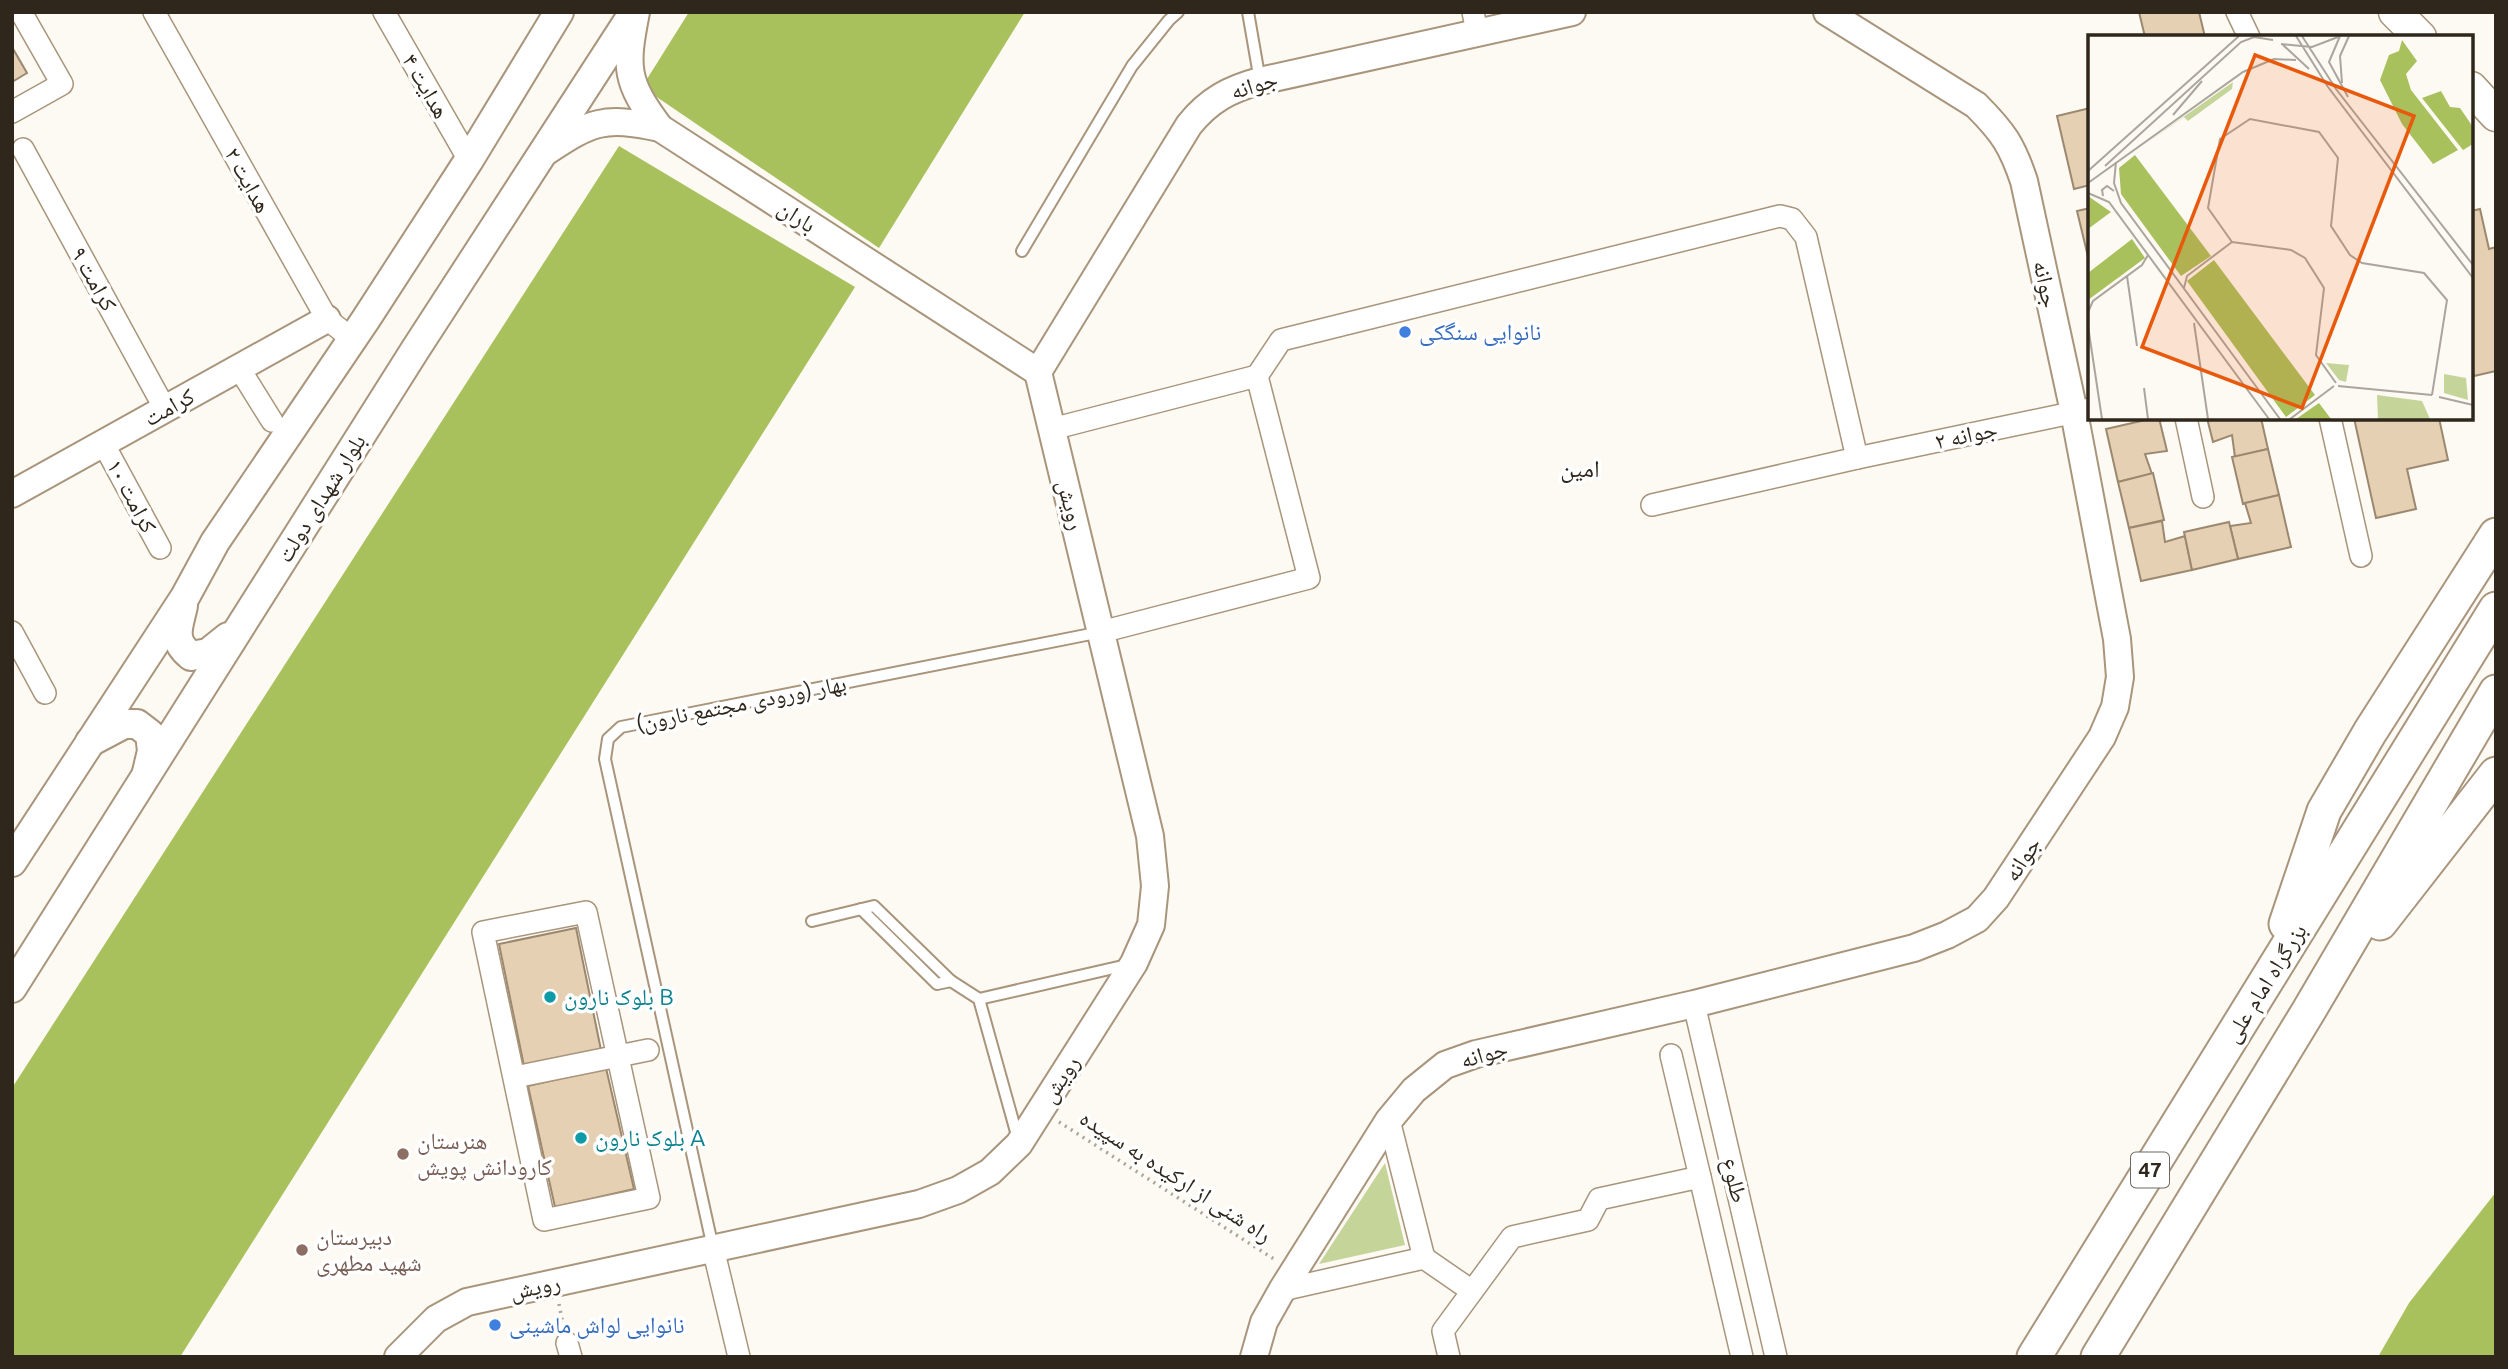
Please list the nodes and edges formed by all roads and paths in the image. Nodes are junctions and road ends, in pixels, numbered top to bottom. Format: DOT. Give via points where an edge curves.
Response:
graph roads {
  1 [pos="21,12"];
  2 [pos="154,12"];
  3 [pos="384,12"];
  4 [pos="559,12"];
  5 [pos="635,12"];
  6 [pos="1178,12"];
  7 [pos="1248,12"];
  8 [pos="1572,12"];
  9 [pos="1828,12"];
  10 [pos="2236,12"];
  11 [pos="2395,12"];
  12 [pos="1475,22"];
  13 [pos="2248,35"];
  14 [pos="2418,35"];
  15 [pos="1260,81"];
  16 [pos="2473,90"];
  17 [pos="12,112"];
  18 [pos="2496,115"];
  19 [pos="660,128"];
  20 [pos="23,149"];
  21 [pos="544,153"];
  22 [pos="469,160"];
  23 [pos="1022,251"];
  24 [pos="327,319"];
  25 [pos="352,340"];
  26 [pos="239,368"];
  27 [pos="1038,372"];
  28 [pos="1257,376"];
  29 [pos="165,409"];
  30 [pos="2082,411"];
  31 [pos="2186,420"];
  32 [pos="2330,420"];
  33 [pos="272,421"];
  34 [pos="1052,429"];
  35 [pos="103,443"];
  36 [pos="1857,458"];
  37 [pos="12,494"];
  38 [pos="2203,496"];
  39 [pos="1652,505"];
  40 [pos="2496,535"];
  41 [pos="160,548"];
  42 [pos="2361,556"];
  43 [pos="185,597"];
  44 [pos="2496,609"];
  45 [pos="237,630"];
  46 [pos="12,632"];
  47 [pos="1101,632"];
  48 [pos="2496,692"];
  49 [pos="45,693"];
  50 [pos="90,742"];
  51 [pos="2496,774"];
  52 [pos="145,778"];
  53 [pos="12,862"];
  54 [pos="811,921"];
  55 [pos="1134,964"];
  56 [pos="2266,983"];
  57 [pos="12,988"];
  58 [pos="979,999"];
  59 [pos="1694,1004"];
  60 [pos="2308,1012"];
  61 [pos="658,1048"];
  62 [pos="1671,1055"];
  63 [pos="617,1057"];
  64 [pos="515,1077"];
  65 [pos="1041,1110"];
  66 [pos="1389,1120"];
  67 [pos="1019,1144"];
  68 [pos="1700,1177"];
  69 [pos="713,1248"];
  70 [pos="1424,1258"];
  71 [pos="1288,1281"];
  72 [pos="554,1283"];
  73 [pos="1472,1291"];
  74 [pos="569,1350"];
  75 [pos="398,1357"];
  76 [pos="739,1357"];
  77 [pos="1254,1357"];
  78 [pos="1449,1357"];
  79 [pos="1742,1357"];
  80 [pos="1776,1357"];
  81 [pos="2034,1357"];
  82 [pos="2098,1357"];
  1 -- 17 [label="street" via="62,84"];
  2 -- 24 [label="street, هدایت ۲"];
  3 -- 22 [label="street, هدایت ۴"];
  4 -- 22 [label="main road"];
  5 -- 19 [label="street" via="629,50 631,79 639,100"];
  5 -- 21 [label="main road, بلوار شهدای دولت"];
  6 -- 23 [label="lane" via="1132,66"];
  7 -- 15 [label="lane"];
  8 -- 12 [label="street, جوانه"];
  9 -- 30 [label="street, جوانه" via="1976,105 2013,149"];
  10 -- 13 [label="street"];
  11 -- 14 [label="main road"];
  12 -- 15 [label="street, جوانه"];
  15 -- 27 [label="street, جوانه" via="1223,93 1189,125"];
  16 -- 18 [label="main road"];
  19 -- 21 [label="street, باران" via="626,120 604,122 578,130"];
  19 -- 27 [label="street, باران"];
  20 -- 29 [label="street, کرامت ۹"];
  21 -- 45 [label="main road, بلوار شهدای دولت"];
  22 -- 25 [label="main road"];
  24 -- 25 [label="street, هدایت ۲"];
  24 -- 26 [label="street, کرامت"];
  25 -- 43 [label="main road" via="215,542"];
  26 -- 29 [label="street, کرامت"];
  26 -- 33 [label="street"];
  27 -- 34 [label="street, رویش"];
  28 -- 34 [label="street"];
  28 -- 36 [label="street" via="1281,340 1780,216 1792,219 1806,237"];
  28 -- 47 [label="street" via="1309,578"];
  29 -- 35 [label="street, کرامت"];
  30 -- 36 [label="street, جوانه ۲"];
  30 -- 59 [label="street, جوانه" via="2120,677 2115,707 2102,737 1996,898 1977,919 1914,948"];
  31 -- 38 [label="street"];
  32 -- 42 [label="street"];
  34 -- 47 [label="street, رویش"];
  35 -- 37 [label="street, کرامت"];
  35 -- 41 [label="street, کرامت ۱۰"];
  36 -- 39 [label="street, جوانه ۲"];
  40 -- 56 [label="highway" via="2324,811"];
  43 -- 45 [label="main road" via="177,632 181,647 191,656 208,653"];
  43 -- 50 [label="main road"];
  44 -- 56 [label="highway, بزرگراه امام علی / 47"];
  45 -- 52 [label="main road, بلوار شهدای دولت"];
  46 -- 49 [label="street"];
  47 -- 55 [label="street, رویش" via="1150,836 1155,886 1151,925"];
  47 -- 61 [label="lane, بهار (ورودی مجتمع نارون)" via="621,727 608,739 605,759"];
  48 -- 60 [label="highway, 47"];
  50 -- 52 [label="main road" via="124,724 137,724 150,734 152,751"];
  50 -- 53 [label="main road"];
  51 -- 60 [label="highway"];
  52 -- 57 [label="main road, بلوار شهدای دولت"];
  54 -- 58 [label="lane" via="861,909 937,984 951,981"];
  55 -- 58 [label="lane"];
  55 -- 65 [label="street, رویش"];
  56 -- 81 [label="highway, بزرگراه امام علی / 47"];
  58 -- 67 [label="lane"];
  59 -- 66 [label="street, جوانه" via="1445,1065 1414,1090"];
  59 -- 80 [label="street, طلوع"];
  60 -- 82 [label="highway, 47"];
  61 -- 63 [label="street"];
  61 -- 69 [label="lane, بهار (ورودی مجتمع نارون)"];
  62 -- 68 [label="street"];
  63 -- 64 [label="street"];
  63 -- 64 [label="street" via="649,1198 544,1220"];
  63 -- 64 [label="street" via="586,912 483,932"];
  65 -- 67 [label="street, رویش"];
  65 -- 71 [label="path, راه شنی از ارکیده به سپیده"];
  66 -- 70 [label="street"];
  66 -- 71 [label="street, جوانه"];
  67 -- 69 [label="street, رویش" via="990,1172 919,1204"];
  68 -- 73 [label="street" via="1598,1199 1588,1220 1512,1237"];
  68 -- 79 [label="street"];
  69 -- 72 [label="street, رویش"];
  69 -- 76 [label="street"];
  70 -- 71 [label="street"];
  70 -- 73 [label="street"];
  71 -- 77 [label="street, جوانه" via="1264,1322"];
  72 -- 74 [label="path"];
  72 -- 75 [label="street, رویش" via="467,1302 436,1319"];
  73 -- 78 [label="street" via="1443,1331"];
}
